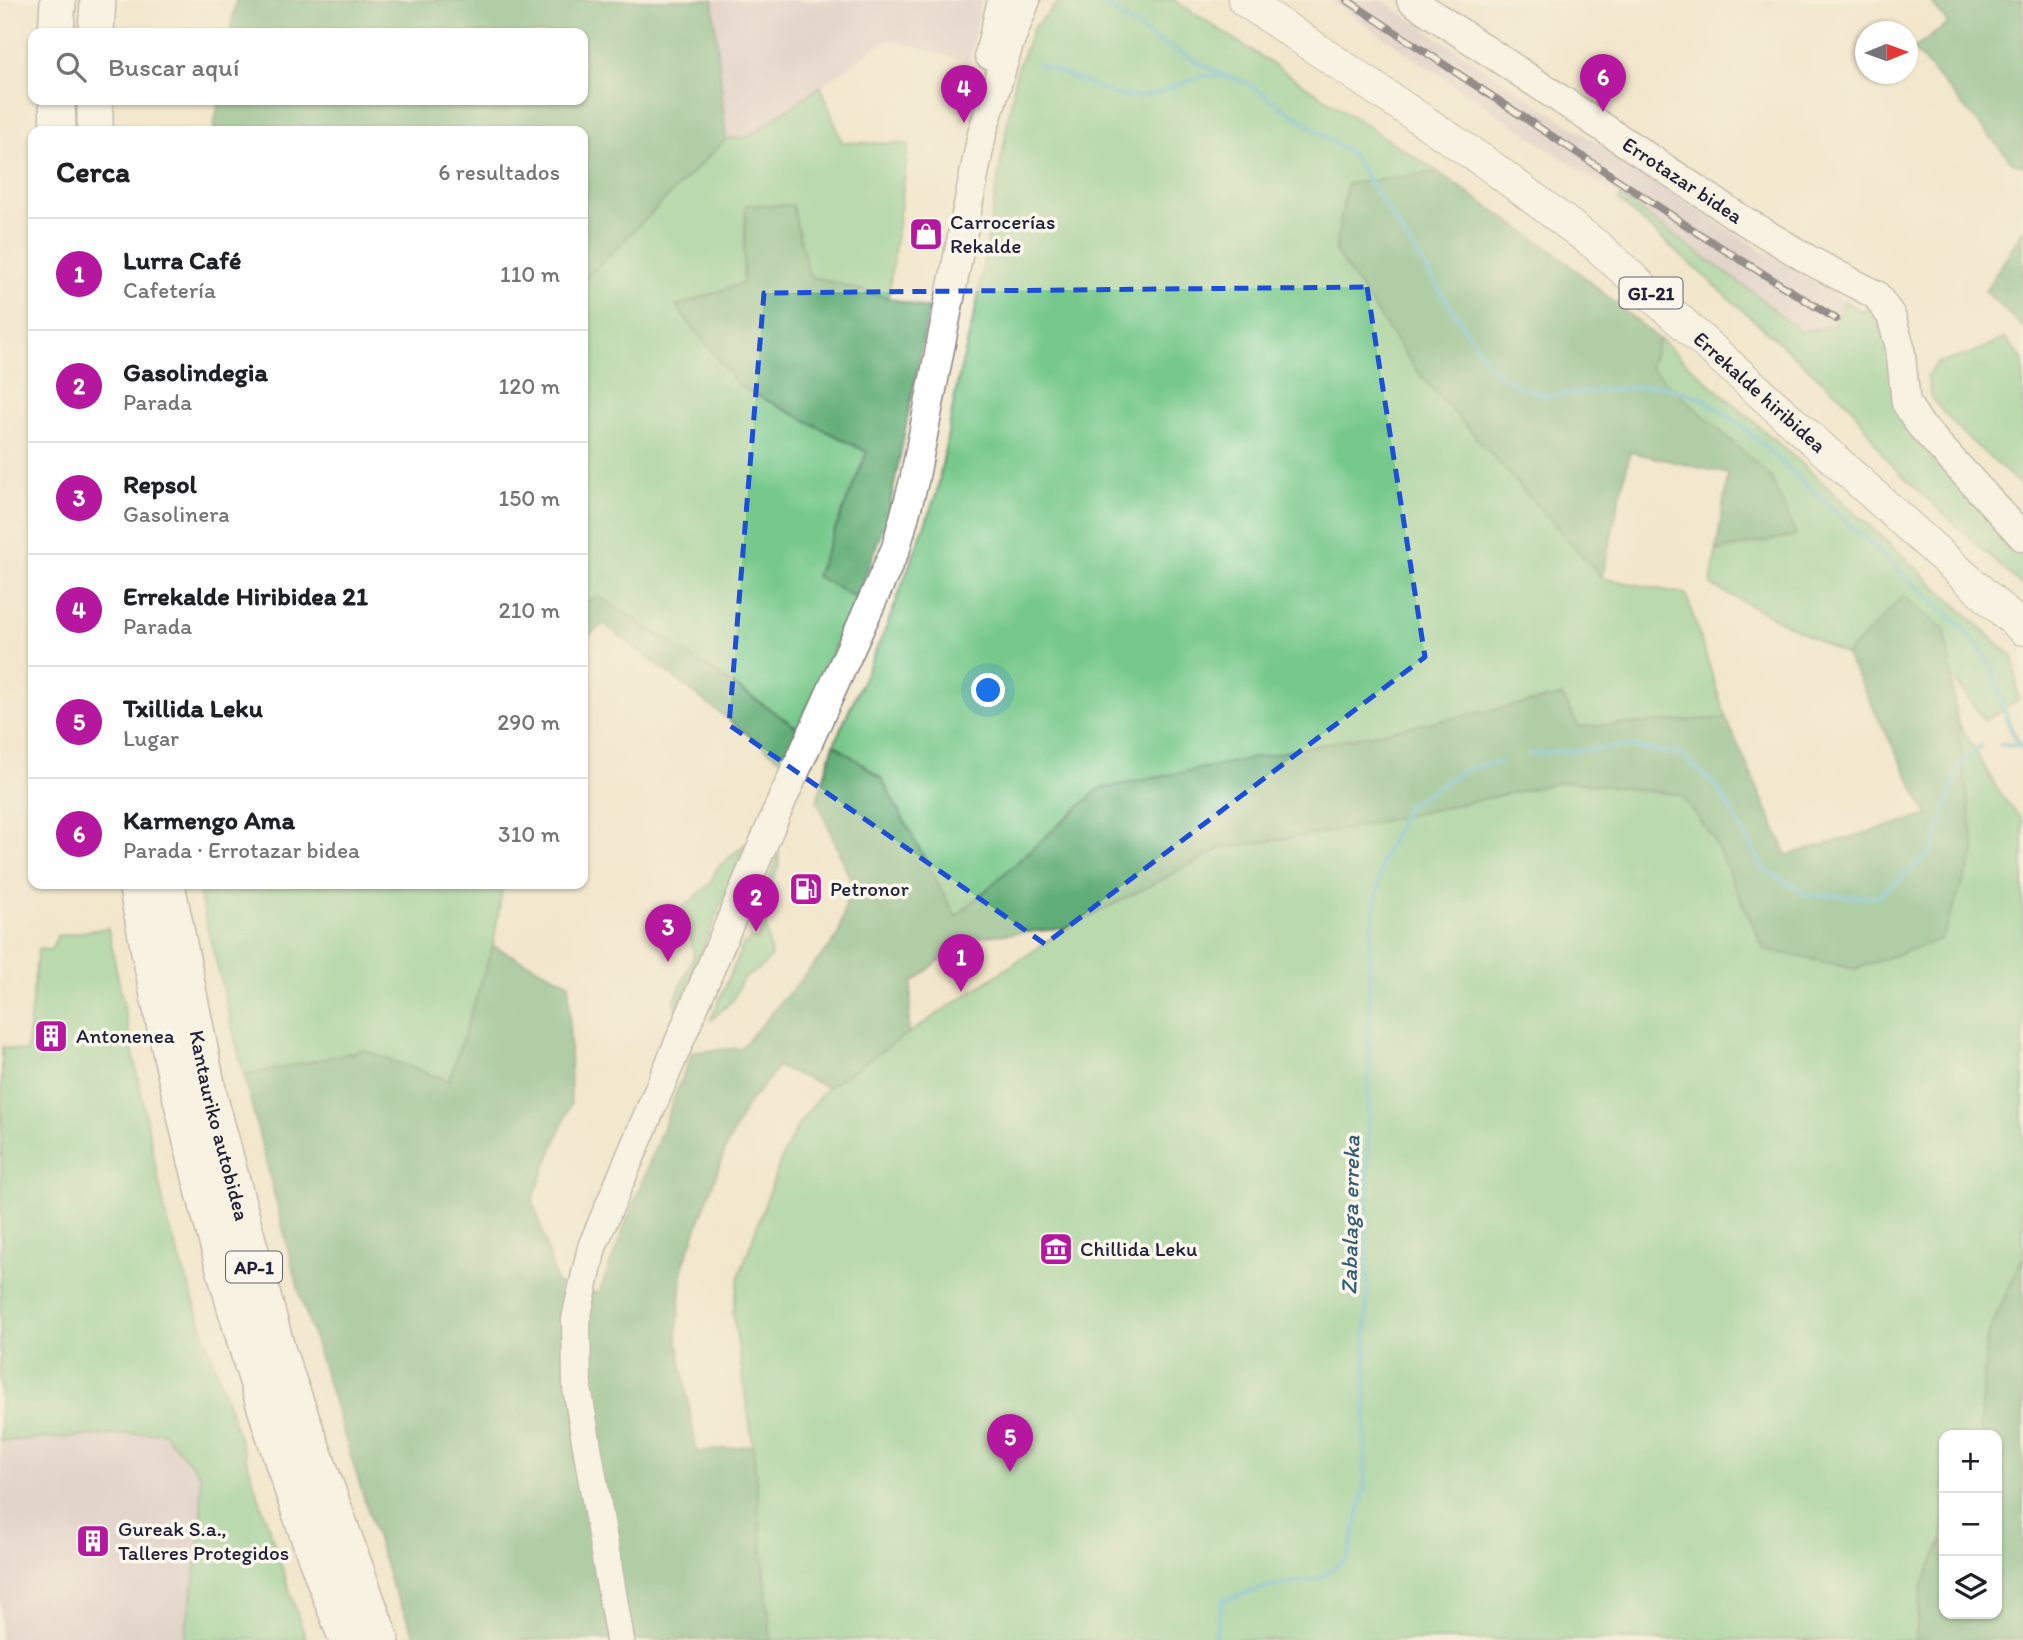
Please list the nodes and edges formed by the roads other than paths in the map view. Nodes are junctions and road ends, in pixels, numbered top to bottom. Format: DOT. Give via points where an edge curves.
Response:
graph roads {
  1 [pos="58,0"];
  2 [pos="98,0"];
  3 [pos="1002,0"];
  4 [pos="1026,0"];
  5 [pos="1244,0"];
  6 [pos="1273,0"];
  7 [pos="1411,0"];
  8 [pos="56,28"];
  9 [pos="96,28"];
  10 [pos="57,105"];
  11 [pos="95,105"];
  12 [pos="58,126"];
  13 [pos="95,126"];
  14 [pos="982,134"];
  15 [pos="2023,537"];
  16 [pos="2023,606"];
  17 [pos="2023,629"];
  18 [pos="137,889"];
  19 [pos="168,889"];
  20 [pos="347,1640"];
  21 [pos="381,1640"];
  22 [pos="620,1640"];
  1 -- 8 [label="highway"];
  2 -- 9 [label="highway"];
  3 -- 14 [label="main road" via="988,59"];
  4 -- 14 [label="main road"];
  5 -- 17 [label="main road, Errekalde hiribidea / GI-21" via="1489,165 1596,245"];
  6 -- 16 [label="main road, Errekalde hiribidea / GI-21" via="1588,220 1668,285"];
  7 -- 15 [label="main road, Errotazar bidea" via="1738,217 1876,295 1891,316 1900,346 1906,403 1920,425"];
  10 -- 12 [label="highway"];
  11 -- 13 [label="highway"];
  14 -- 22 [label="main road" via="914,481 896,548 778,809 610,1198 589,1258 576,1319 577,1388"];
  18 -- 20 [label="highway, Kantauriko autobidea / AP-1" via="181,1106 221,1259 288,1481"];
  19 -- 21 [label="highway, Kantauriko autobidea / AP-1" via="210,1099 278,1352"];
}
